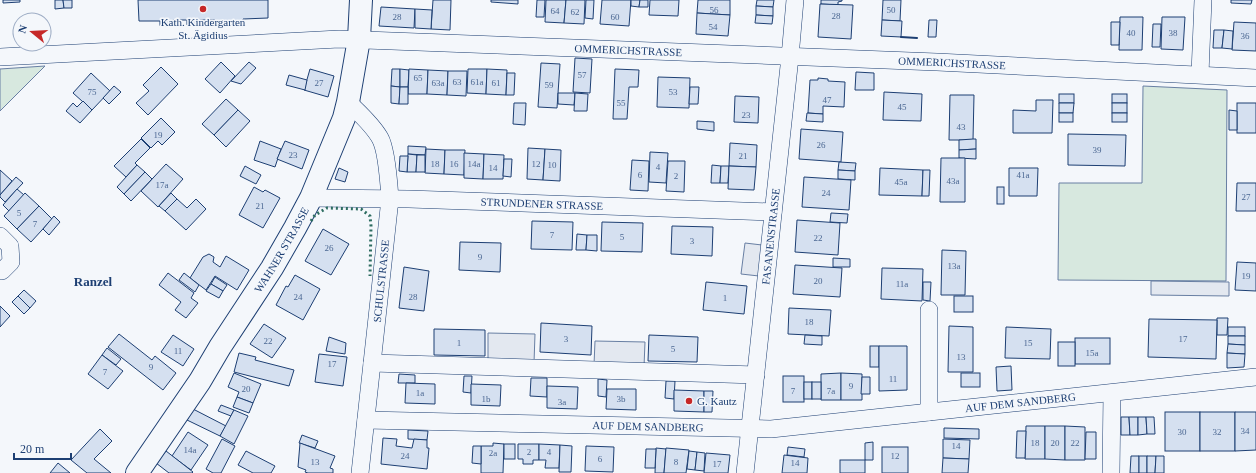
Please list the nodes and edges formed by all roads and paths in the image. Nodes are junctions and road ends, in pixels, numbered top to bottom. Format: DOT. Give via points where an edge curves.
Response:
graph roads {
  1 [pos="361,0"];
  2 [pos="795,0"];
  3 [pos="1203,0"];
  4 [pos="359,39"];
  5 [pos="790,56"];
  6 [pos="0,57"];
  7 [pos="1200,74"];
  8 [pos="1256,78"];
  9 [pos="348,102"];
  10 [pos="311,198"];
  11 [pos="390,200"];
  12 [pos="773,212"];
  13 [pos="0,236"];
  14 [pos="0,271"];
  15 [pos="929,310"];
  16 [pos="372,363"];
  17 [pos="756,375"];
  18 [pos="1256,377"];
  19 [pos="1112,393"];
  20 [pos="929,412"];
  21 [pos="366,420"];
  22 [pos="750,428"];
  23 [pos="138,473"];
  24 [pos="360,473"];
  25 [pos="745,473"];
  26 [pos="1111,473"];
  1 -- 4 [label="street, WAHNER STRASSE"];
  2 -- 5 [label="street, FASANENSTRASSE"];
  3 -- 7 [label="street"];
  4 -- 5 [label="street, OMMERICHSTRASSE"];
  4 -- 6 [label="street, OMMERICHSTRASSE"];
  4 -- 9 [label="street, WAHNER STRASSE"];
  5 -- 7 [label="street, OMMERICHSTRASSE"];
  5 -- 12 [label="street, FASANENSTRASSE"];
  7 -- 8 [label="street, OMMERICHSTRASSE"];
  9 -- 10 [label="street, WAHNER STRASSE" via="344,118"];
  9 -- 11 [label="street, SCHULSTRASSE" via="381,138 387,165"];
  10 -- 11 [label="street, STRUNDENER STRASSE"];
  10 -- 23 [label="street, WAHNER STRASSE" via="272,268"];
  11 -- 12 [label="street, STRUNDENER STRASSE"];
  11 -- 16 [label="street, SCHULSTRASSE"];
  12 -- 17 [label="street, FASANENSTRASSE"];
  13 -- 14 [label="street" via="10,246 11,262"];
  15 -- 20 [label="street"];
  16 -- 17 [label="street"];
  16 -- 21 [label="street, SCHULSTRASSE"];
  17 -- 22 [label="street, FASANENSTRASSE"];
  18 -- 19 [label="street, AUF DEM SANDBERG"];
  19 -- 20 [label="street, AUF DEM SANDBERG"];
  19 -- 26 [label="street"];
  20 -- 22 [label="street, AUF DEM SANDBERG" via="770,429"];
  21 -- 22 [label="street, AUF DEM SANDBERG"];
  21 -- 24 [label="street, SCHULSTRASSE"];
  22 -- 25 [label="street, FASANENSTRASSE"];
}
